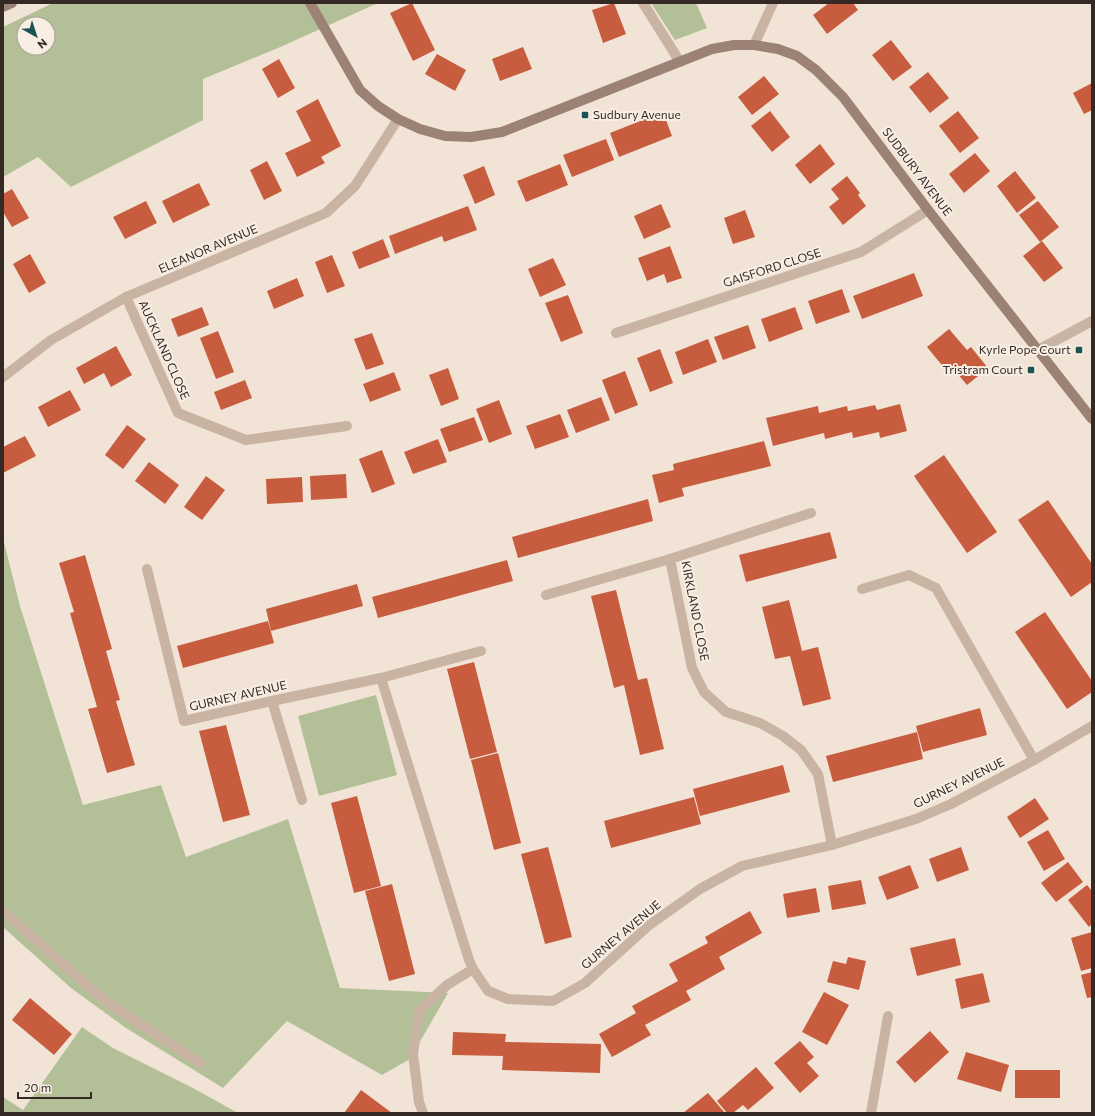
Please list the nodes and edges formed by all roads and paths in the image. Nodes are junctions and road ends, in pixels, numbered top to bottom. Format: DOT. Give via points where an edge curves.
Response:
graph roads {
  1 [pos="12,3"];
  2 [pos="310,3"];
  3 [pos="643,3"];
  4 [pos="773,3"];
  5 [pos="3,7"];
  6 [pos="754,45"];
  7 [pos="680,62"];
  8 [pos="398,119"];
  9 [pos="928,210"];
  10 [pos="126,297"];
  11 [pos="1092,321"];
  12 [pos="616,333"];
  13 [pos="1038,350"];
  14 [pos="3,377"];
  15 [pos="1092,419"];
  16 [pos="347,426"];
  17 [pos="811,513"];
  18 [pos="670,559"];
  19 [pos="147,569"];
  20 [pos="862,589"];
  21 [pos="546,595"];
  22 [pos="481,651"];
  23 [pos="381,678"];
  24 [pos="272,701"];
  25 [pos="1092,726"];
  26 [pos="1034,760"];
  27 [pos="302,800"];
  28 [pos="832,845"];
  29 [pos="3,912"];
  30 [pos="473,969"];
  31 [pos="888,1016"];
  32 [pos="200,1063"];
  33 [pos="423,1113"];
  34 [pos="871,1113"];
  1 -- 5 [label="street"];
  2 -- 8 [label="street, SUDBURY AVENUE" via="360,90"];
  3 -- 7 [label="street"];
  4 -- 6 [label="street"];
  6 -- 7 [label="street, SUDBURY AVENUE" via="712,49"];
  6 -- 9 [label="street, SUDBURY AVENUE" via="778,49 797,56 816,70 843,97"];
  7 -- 8 [label="street, SUDBURY AVENUE" via="502,132 471,137 445,136"];
  8 -- 10 [label="street, ELEANOR AVENUE" via="355,186 326,213"];
  9 -- 12 [label="street, GAISFORD CLOSE" via="861,252"];
  9 -- 13 [label="street, SUDBURY AVENUE"];
  10 -- 14 [label="street, ELEANOR AVENUE" via="51,340"];
  10 -- 16 [label="street, AUCKLAND CLOSE" via="178,413 246,440"];
  11 -- 13 [label="street"];
  13 -- 15 [label="street, SUDBURY AVENUE"];
  17 -- 18 [label="street, KIRKLAND CLOSE"];
  18 -- 21 [label="street"];
  18 -- 28 [label="street, KIRKLAND CLOSE" via="692,668 704,692 726,712 760,723 784,736 801,750 818,774"];
  19 -- 24 [label="street, GURNEY AVENUE" via="184,721"];
  20 -- 26 [label="street" via="909,575 936,588"];
  22 -- 23 [label="street, GURNEY AVENUE"];
  23 -- 24 [label="street, GURNEY AVENUE"];
  23 -- 30 [label="street, GURNEY AVENUE"];
  24 -- 27 [label="street"];
  25 -- 26 [label="street, GURNEY AVENUE"];
  26 -- 28 [label="street, GURNEY AVENUE" via="951,804 916,819"];
  28 -- 30 [label="street, GURNEY AVENUE" via="742,866 700,889 648,926 585,983 553,1001 508,999 488,991"];
  29 -- 32 [label="street" via="105,1001"];
  30 -- 33 [label="street" via="447,986 419,1011 413,1054 419,1102"];
  31 -- 34 [label="street"];
}
